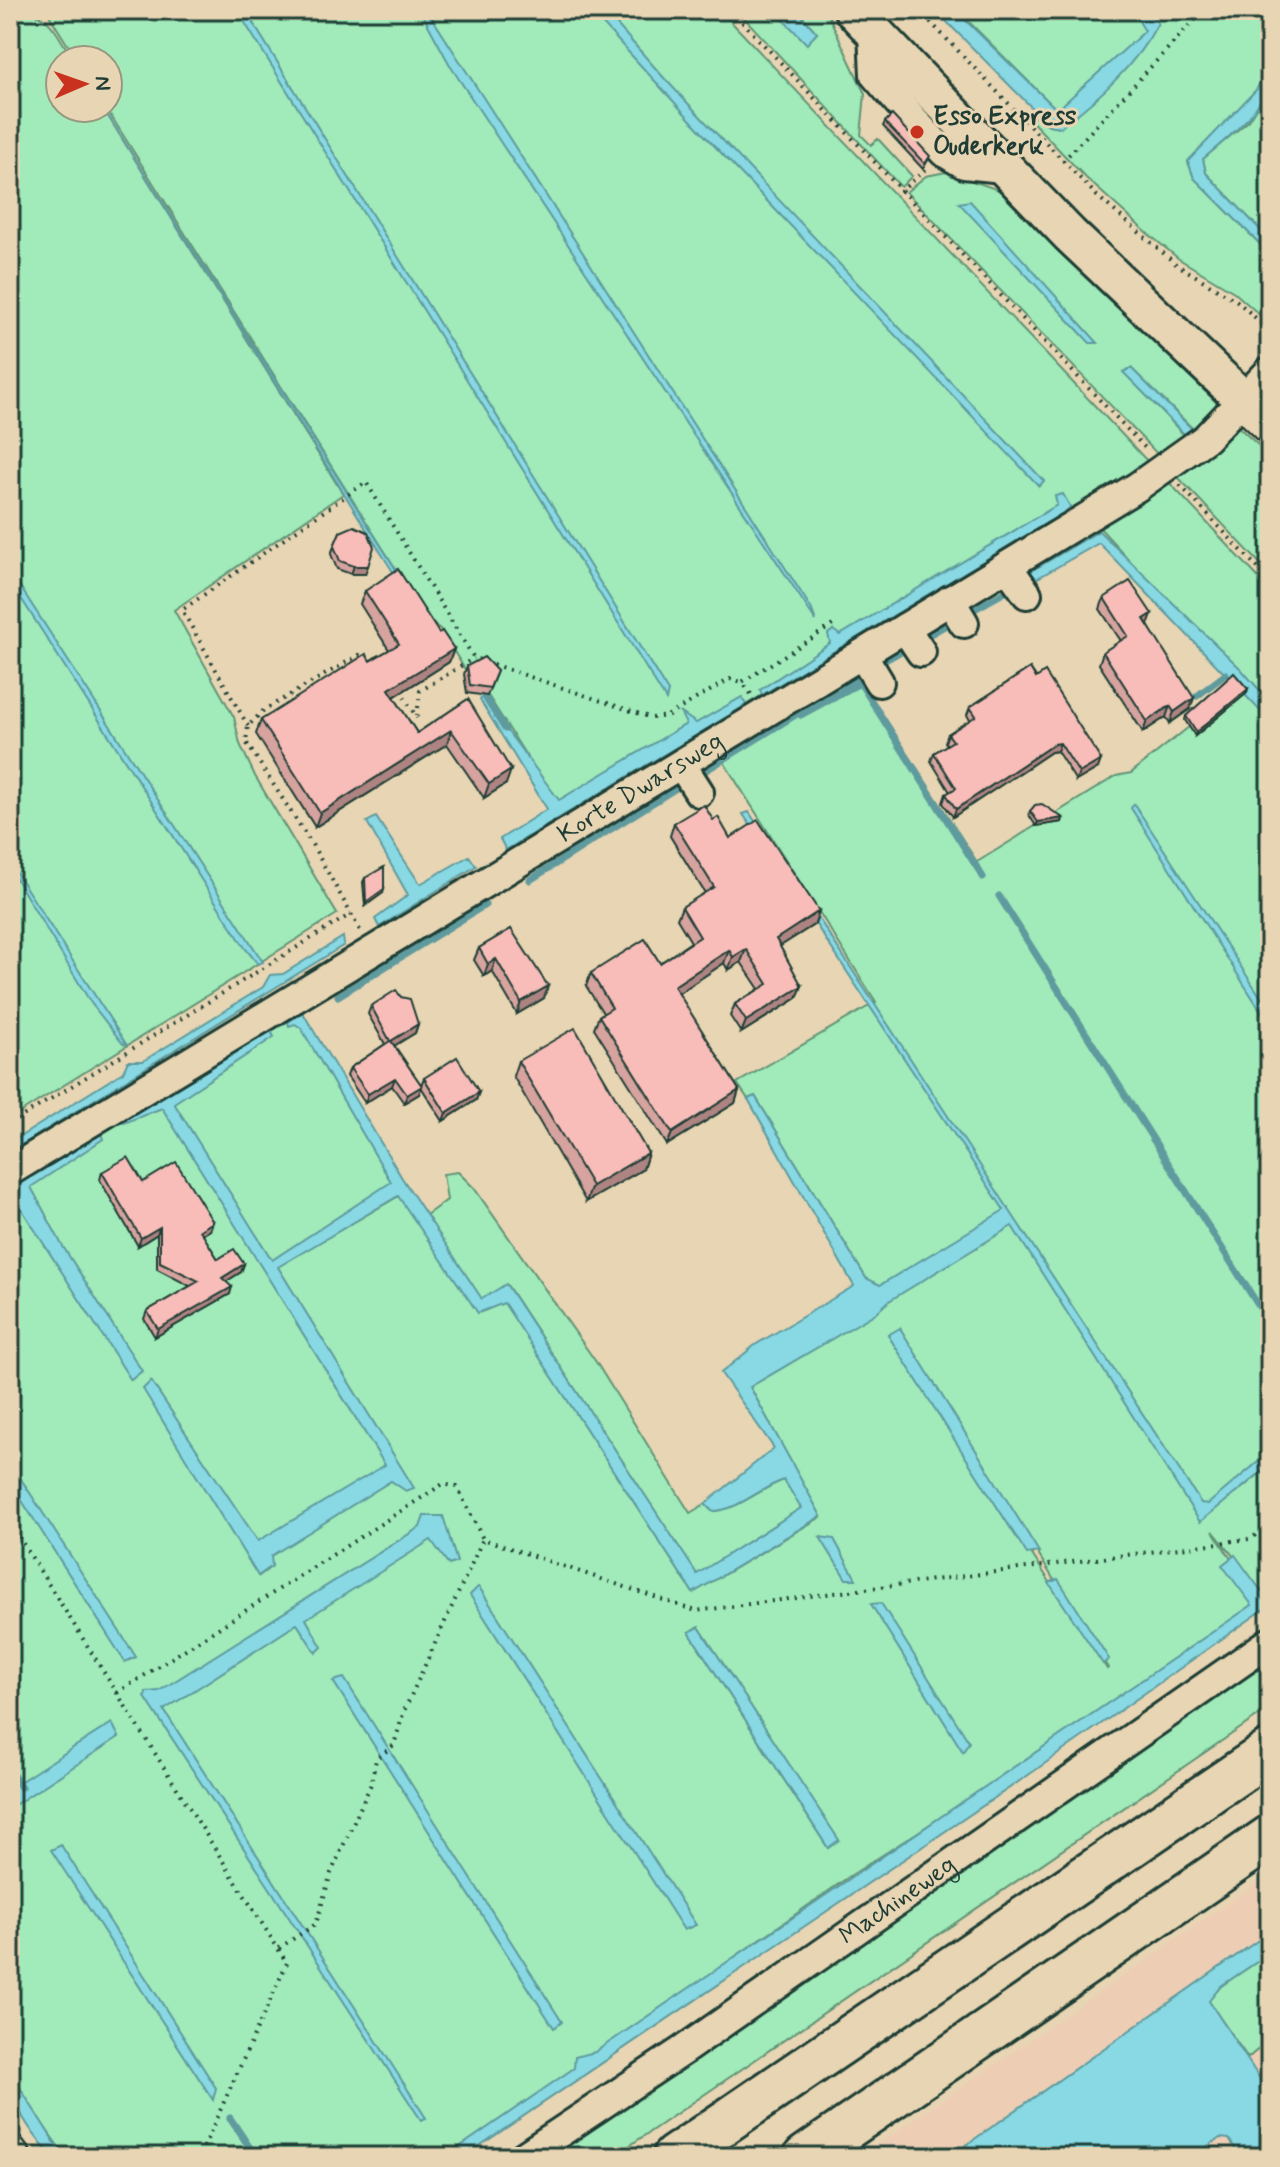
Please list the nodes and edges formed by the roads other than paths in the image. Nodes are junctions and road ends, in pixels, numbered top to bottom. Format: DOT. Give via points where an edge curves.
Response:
graph roads {
  1 [pos="867,17"];
  2 [pos="1003,168"];
  3 [pos="1262,395"];
  4 [pos="1270,447"];
  5 [pos="10,1171"];
  6 [pos="1270,1642"];
  7 [pos="1270,1751"];
  8 [pos="1270,1837"];
  9 [pos="10,2149"];
  10 [pos="16,2157"];
  11 [pos="523,2157"];
  12 [pos="674,2157"];
  13 [pos="805,2157"];
  1 -- 2 [label="main road"];
  1 -- 2 [label="street" via="875,75 944,152 964,164"];
  1 -- 3 [label="main road"];
  2 -- 3 [label="main road"];
  3 -- 4 [label="street" via="1254,431"];
  3 -- 5 [label="street, Korte Dwarsweg" via="1016,579 870,667 766,713 689,776 373,951"];
  6 -- 11 [label="street, Machineweg"];
  7 -- 12 [label="highway"];
  8 -- 13 [label="highway"];
  9 -- 10 [label="street"];
}
